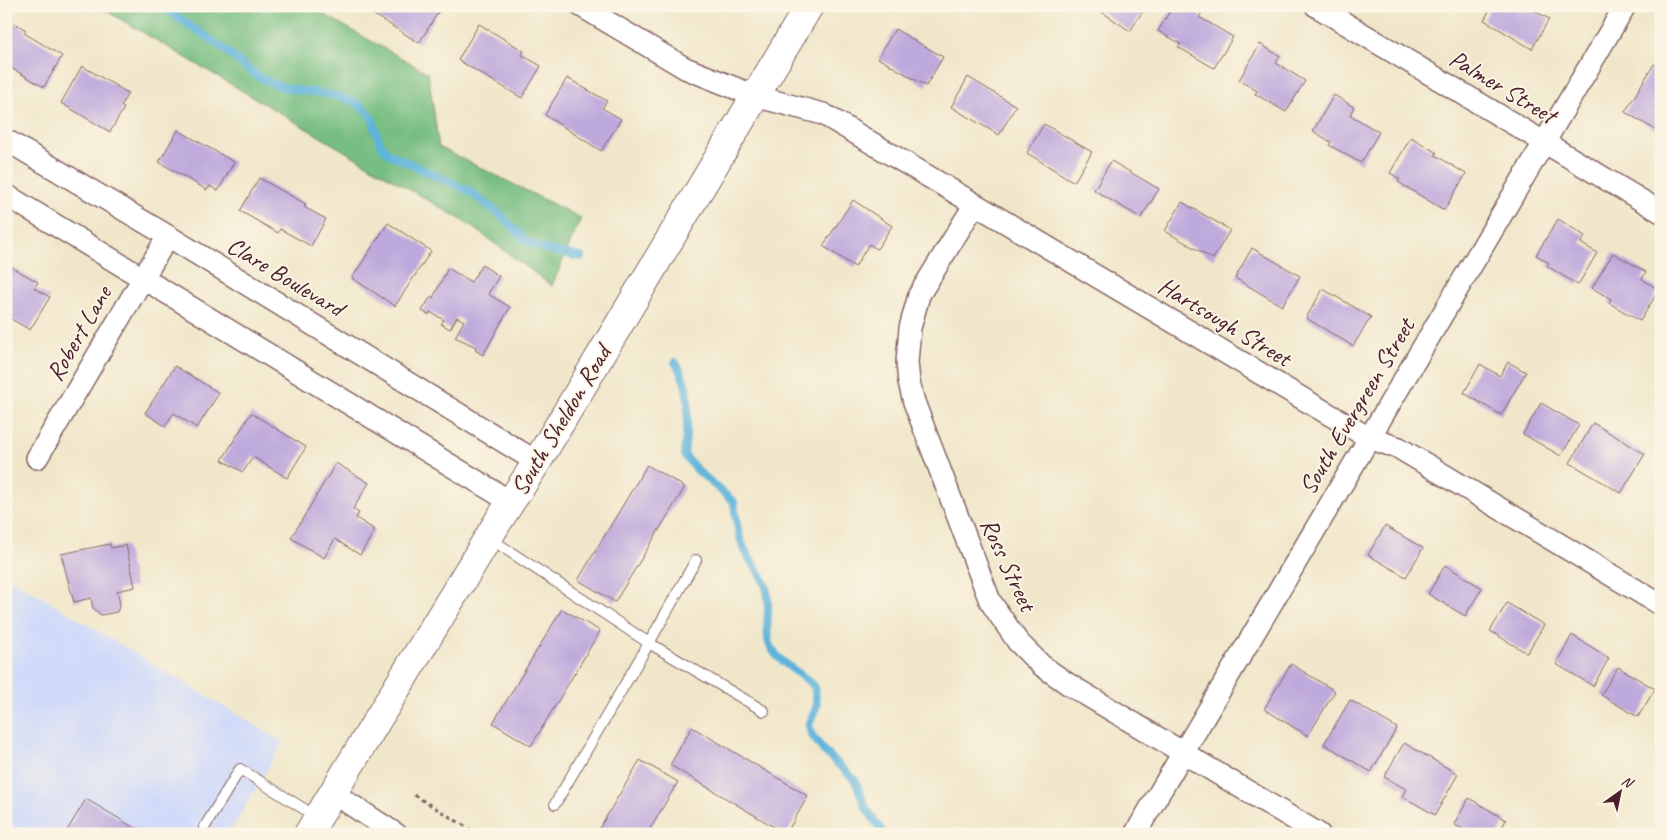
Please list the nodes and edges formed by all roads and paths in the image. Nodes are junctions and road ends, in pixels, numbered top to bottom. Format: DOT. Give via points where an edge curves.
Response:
graph roads {
  1 [pos="581,6"];
  2 [pos="809,6"];
  3 [pos="1316,6"];
  4 [pos="1625,6"];
  5 [pos="755,96"];
  6 [pos="6,140"];
  7 [pos="1544,143"];
  8 [pos="6,195"];
  9 [pos="975,204"];
  10 [pos="1661,212"];
  11 [pos="168,236"];
  12 [pos="143,277"];
  13 [pos="1368,438"];
  14 [pos="37,458"];
  15 [pos="536,462"];
  16 [pos="511,502"];
  17 [pos="488,538"];
  18 [pos="696,560"];
  19 [pos="1661,605"];
  20 [pos="648,643"];
  21 [pos="764,711"];
  22 [pos="1182,752"];
  23 [pos="333,793"];
  24 [pos="414,795"];
  25 [pos="554,804"];
  26 [pos="313,826"];
  27 [pos="204,828"];
  28 [pos="396,834"];
  29 [pos="478,834"];
  30 [pos="1135,834"];
  31 [pos="1319,834"];
  1 -- 5 [label="street, Hartsough Street" via="685,68"];
  2 -- 5 [label="main road, South Sheldon Road"];
  3 -- 7 [label="street, Palmer Street"];
  4 -- 7 [label="street, South Evergreen Street"];
  5 -- 9 [label="street, Hartsough Street" via="823,114"];
  5 -- 15 [label="main road, South Sheldon Road"];
  6 -- 11 [label="street, Clare Boulevard"];
  7 -- 10 [label="street, Palmer Street"];
  7 -- 13 [label="street, South Evergreen Street"];
  8 -- 12 [label="street"];
  9 -- 13 [label="street, Hartsough Street"];
  9 -- 22 [label="street, Ross Street" via="919,295 910,328 907,362 914,402 980,579 1003,622 1041,665"];
  11 -- 12 [label="street, Robert Lane"];
  11 -- 15 [label="street, Clare Boulevard"];
  12 -- 14 [label="street, Robert Lane"];
  12 -- 16 [label="street"];
  13 -- 19 [label="street, Hartsough Street" via="1399,448"];
  13 -- 22 [label="street, South Evergreen Street"];
  15 -- 16 [label="main road, South Sheldon Road"];
  16 -- 17 [label="main road, South Sheldon Road"];
  17 -- 20 [label="lane"];
  17 -- 23 [label="main road, South Sheldon Road"];
  18 -- 20 [label="lane"];
  20 -- 21 [label="lane"];
  20 -- 25 [label="lane"];
  22 -- 30 [label="street, South Evergreen Street"];
  22 -- 31 [label="street, Ross Street"];
  23 -- 26 [label="main road, South Sheldon Road"];
  23 -- 28 [label="street"];
  24 -- 29 [label="path"];
  26 -- 27 [label="lane" via="240,770"];
}
